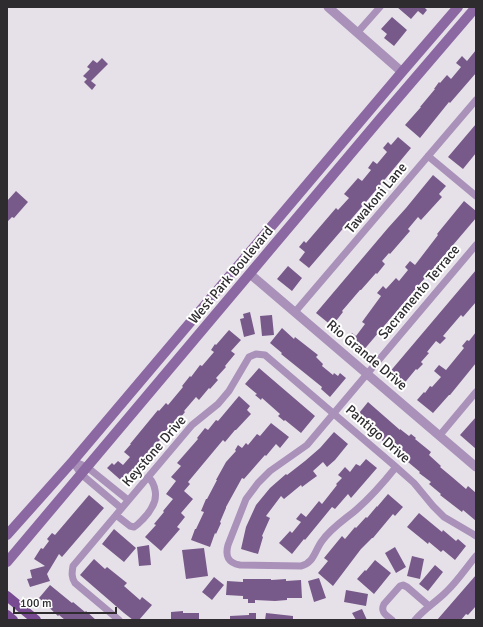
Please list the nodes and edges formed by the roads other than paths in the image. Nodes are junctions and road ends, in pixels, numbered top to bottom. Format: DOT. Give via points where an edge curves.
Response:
graph roads {
  1 [pos="328,7"];
  2 [pos="380,7"];
  3 [pos="458,7"];
  4 [pos="476,7"];
  5 [pos="357,33"];
  6 [pos="402,72"];
  7 [pos="413,81"];
  8 [pos="476,100"];
  9 [pos="428,156"];
  10 [pos="476,196"];
  11 [pos="476,245"];
  12 [pos="239,265"];
  13 [pos="250,274"];
  14 [pos="295,312"];
  15 [pos="168,348"];
  16 [pos="260,354"];
  17 [pos="180,357"];
  18 [pos="367,374"];
  19 [pos="476,392"];
  20 [pos="334,414"];
  21 [pos="440,435"];
  22 [pos="73,461"];
  23 [pos="476,466"];
  24 [pos="396,467"];
  25 [pos="84,470"];
  26 [pos="148,477"];
  27 [pos="128,500"];
  28 [pos="121,508"];
  29 [pos="116,514"];
  30 [pos="7,535"];
  31 [pos="476,536"];
  32 [pos="476,556"];
  33 [pos="7,562"];
  34 [pos="7,596"];
  35 [pos="429,606"];
  36 [pos="7,615"];
  37 [pos="13,620"];
  38 [pos="36,620"];
  39 [pos="119,620"];
  40 [pos="392,620"];
  41 [pos="415,620"];
  1 -- 5 [label="street"];
  2 -- 5 [label="street"];
  3 -- 6 [label="main road, West Park Boulevard"];
  4 -- 7 [label="main road, West Park Boulevard"];
  5 -- 6 [label="street"];
  6 -- 7 [label="street"];
  6 -- 12 [label="main road, West Park Boulevard"];
  7 -- 13 [label="main road, West Park Boulevard"];
  8 -- 9 [label="street, Tawakoni Lane"];
  9 -- 10 [label="street"];
  9 -- 14 [label="street, Tawakoni Lane"];
  11 -- 18 [label="street, Sacramento Terrace"];
  12 -- 13 [label="street, Rio Grande Drive"];
  12 -- 15 [label="main road, West Park Boulevard"];
  13 -- 14 [label="street, Rio Grande Drive"];
  13 -- 17 [label="main road, West Park Boulevard"];
  14 -- 18 [label="street, Rio Grande Drive"];
  15 -- 17 [label="main road"];
  15 -- 22 [label="main road, West Park Boulevard"];
  16 -- 20 [label="street, Pantigo Drive" via="265,355"];
  16 -- 26 [label="street, Keystone Drive" via="249,357 218,404 192,425"];
  17 -- 25 [label="main road, West Park Boulevard"];
  18 -- 20 [label="street, Sacramento Terrace"];
  18 -- 21 [label="street, Rio Grande Drive"];
  19 -- 21 [label="street"];
  20 -- 24 [label="street, Pantigo Drive"];
  20 -- 24 [label="street, Sacramento Terrace" via="307,445 270,471 246,499 226,552 232,563 301,566 308,564 332,529 372,496"];
  21 -- 23 [label="street, Rio Grande Drive"];
  22 -- 25 [label="street"];
  22 -- 30 [label="main road, West Park Boulevard"];
  24 -- 31 [label="street, Pantigo Drive" via="444,517"];
  25 -- 27 [label="street"];
  25 -- 28 [label="street"];
  25 -- 33 [label="main road, West Park Boulevard"];
  26 -- 27 [label="street, Keystone Drive"];
  26 -- 29 [label="street" via="154,484 155,501 138,524 130,526"];
  27 -- 28 [label="street, Keystone Drive"];
  28 -- 29 [label="street, Keystone Drive"];
  29 -- 39 [label="street, Keystone Drive" via="74,566 72,579"];
  32 -- 35 [label="street" via="448,591"];
  34 -- 38 [label="main road"];
  35 -- 40 [label="street" via="407,587 400,586 382,607 382,611"];
  35 -- 41 [label="street"];
  36 -- 37 [label="main road"];
}
